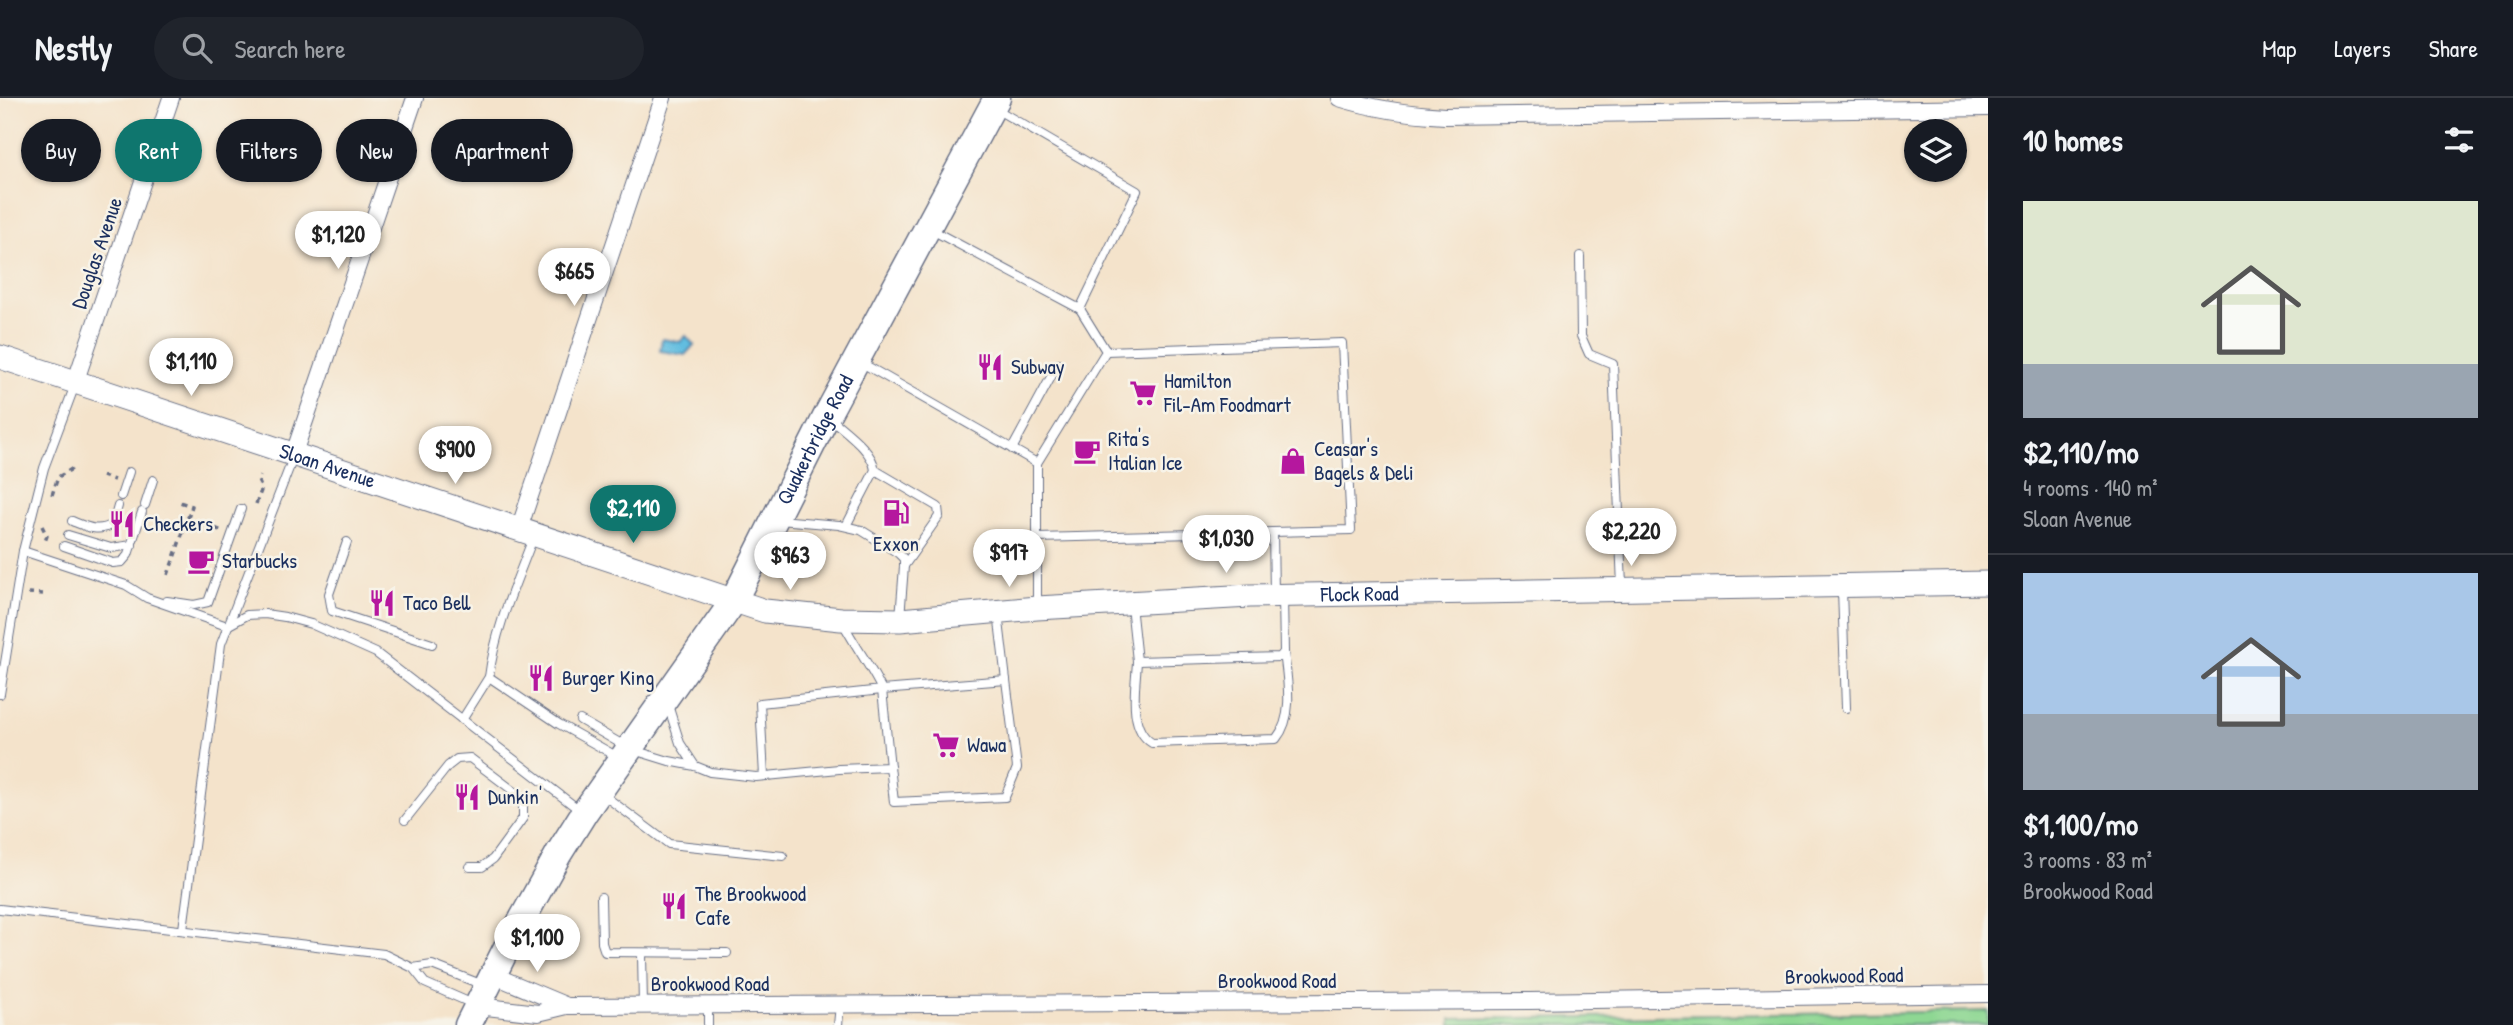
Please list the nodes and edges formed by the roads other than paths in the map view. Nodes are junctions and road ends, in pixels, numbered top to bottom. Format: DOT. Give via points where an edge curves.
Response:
graph roads {
  1 [pos="172,98"];
  2 [pos="415,98"];
  3 [pos="663,98"];
  4 [pos="1339,98"];
  5 [pos="995,102"];
  6 [pos="1878,104"];
  7 [pos="1595,106"];
  8 [pos="1988,108"];
  9 [pos="927,228"];
  10 [pos="1580,256"];
  11 [pos="1080,309"];
  12 [pos="1106,351"];
  13 [pos="0,357"];
  14 [pos="857,359"];
  15 [pos="1058,364"];
  16 [pos="75,383"];
  17 [pos="827,415"];
  18 [pos="1012,449"];
  19 [pos="293,456"];
  20 [pos="1037,463"];
  21 [pos="875,470"];
  22 [pos="129,472"];
  23 [pos="153,480"];
  24 [pos="121,496"];
  25 [pos="118,506"];
  26 [pos="242,509"];
  27 [pos="774,519"];
  28 [pos="72,521"];
  29 [pos="846,527"];
  30 [pos="526,532"];
  31 [pos="1273,532"];
  32 [pos="68,535"];
  33 [pos="1037,538"];
  34 [pos="346,542"];
  35 [pos="132,545"];
  36 [pos="64,546"];
  37 [pos="23,551"];
  38 [pos="904,566"];
  39 [pos="1988,583"];
  40 [pos="1842,586"];
  41 [pos="1622,590"];
  42 [pos="1278,595"];
  43 [pos="147,598"];
  44 [pos="733,602"];
  45 [pos="1131,602"];
  46 [pos="1037,608"];
  47 [pos="998,613"];
  48 [pos="841,619"];
  49 [pos="900,621"];
  50 [pos="227,626"];
  51 [pos="432,644"];
  52 [pos="1284,652"];
  53 [pos="1137,660"];
  54 [pos="489,677"];
  55 [pos="1006,680"];
  56 [pos="882,690"];
  57 [pos="0,694"];
  58 [pos="666,698"];
  59 [pos="1846,708"];
  60 [pos="462,720"];
  61 [pos="580,720"];
  62 [pos="626,755"];
  63 [pos="695,766"];
  64 [pos="890,766"];
  65 [pos="764,776"];
  66 [pos="600,792"];
  67 [pos="584,813"];
  68 [pos="405,820"];
  69 [pos="783,856"];
  70 [pos="470,867"];
  71 [pos="601,897"];
  72 [pos="0,909"];
  73 [pos="183,929"];
  74 [pos="727,953"];
  75 [pos="642,954"];
  76 [pos="413,968"];
  77 [pos="1988,994"];
  78 [pos="482,998"];
  79 [pos="708,1005"];
  80 [pos="840,1005"];
  81 [pos="567,1006"];
  82 [pos="643,1006"];
  83 [pos="708,1025"];
  84 [pos="838,1025"];
  1 -- 16 [label="street, Douglas Avenue"];
  2 -- 19 [label="street"];
  3 -- 30 [label="street"];
  4 -- 7 [label="street" via="1420,115"];
  5 -- 9 [label="main road, Quakerbridge Road"];
  5 -- 11 [label="lane" via="1137,191"];
  6 -- 7 [label="street"];
  6 -- 8 [label="street"];
  9 -- 11 [label="lane"];
  9 -- 14 [label="main road, Quakerbridge Road"];
  10 -- 41 [label="lane" via="1581,336 1589,354 1613,364"];
  11 -- 12 [label="lane"];
  12 -- 20 [label="lane"];
  12 -- 31 [label="lane" via="1342,343 1351,530"];
  13 -- 16 [label="main road, Sloan Avenue"];
  14 -- 17 [label="main road, Quakerbridge Road"];
  14 -- 18 [label="lane"];
  15 -- 18 [label="lane"];
  16 -- 19 [label="main road, Sloan Avenue"];
  16 -- 37 [label="lane" via="44,468"];
  17 -- 21 [label="lane" via="866,452"];
  17 -- 27 [label="main road, Quakerbridge Road"];
  18 -- 20 [label="lane"];
  19 -- 30 [label="main road, Sloan Avenue"];
  19 -- 50 [label="lane"];
  20 -- 33 [label="lane"];
  21 -- 29 [label="lane"];
  21 -- 38 [label="lane" via="938,507 939,516"];
  22 -- 24 [label="lane"];
  23 -- 35 [label="lane"];
  25 -- 28 [label="lane" via="113,524 104,529"];
  26 -- 43 [label="lane" via="208,602 194,605"];
  27 -- 29 [label="lane"];
  27 -- 44 [label="main road, Quakerbridge Road"];
  29 -- 38 [label="lane" via="861,530 898,553"];
  30 -- 44 [label="main road, Sloan Avenue"];
  30 -- 54 [label="lane"];
  31 -- 33 [label="lane"];
  31 -- 42 [label="lane"];
  32 -- 35 [label="lane" via="111,548"];
  33 -- 46 [label="lane"];
  34 -- 51 [label="lane" via="329,593 332,611"];
  35 -- 36 [label="lane" via="125,560 113,563"];
  37 -- 43 [label="lane" via="126,585"];
  37 -- 57 [label="lane"];
  38 -- 49 [label="lane"];
  39 -- 40 [label="main road, Flock Road"];
  40 -- 41 [label="main road, Flock Road"];
  40 -- 59 [label="lane"];
  41 -- 42 [label="main road, Flock Road"];
  42 -- 45 [label="main road, Flock Road"];
  42 -- 52 [label="lane"];
  43 -- 50 [label="lane"];
  44 -- 48 [label="main road, Flock Road" via="765,611"];
  44 -- 58 [label="main road, Quakerbridge Road"];
  45 -- 46 [label="main road, Flock Road"];
  45 -- 53 [label="lane"];
  46 -- 47 [label="main road, Flock Road"];
  47 -- 49 [label="main road, Flock Road"];
  47 -- 55 [label="lane"];
  48 -- 49 [label="main road, Flock Road"];
  48 -- 56 [label="lane"];
  50 -- 60 [label="lane" via="247,615 265,614 311,624 376,653"];
  50 -- 73 [label="lane"];
  52 -- 53 [label="lane" via="1280,657"];
  52 -- 53 [label="lane" via="1288,708 1276,739 1152,743 1141,733 1136,714"];
  54 -- 60 [label="lane"];
  54 -- 62 [label="lane" via="559,724"];
  55 -- 56 [label="lane"];
  55 -- 64 [label="lane" via="1017,768 1005,797 894,802"];
  56 -- 64 [label="lane"];
  56 -- 65 [label="lane" via="760,704"];
  58 -- 62 [label="main road, Quakerbridge Road"];
  58 -- 63 [label="lane" via="680,743"];
  60 -- 67 [label="lane"];
  61 -- 62 [label="lane"];
  62 -- 63 [label="lane"];
  62 -- 66 [label="main road, Quakerbridge Road"];
  63 -- 65 [label="lane" via="710,772"];
  64 -- 65 [label="lane"];
  66 -- 67 [label="main road, Quakerbridge Road"];
  66 -- 69 [label="lane" via="668,844"];
  67 -- 78 [label="main road, Quakerbridge Road" via="539,887"];
  68 -- 70 [label="lane" via="448,766 457,758 470,758 519,795 523,818 493,859 482,867"];
  71 -- 75 [label="lane" via="603,949"];
  72 -- 73 [label="lane"];
  73 -- 76 [label="lane" via="384,954"];
  74 -- 75 [label="lane"];
  75 -- 82 [label="lane"];
  76 -- 78 [label="lane" via="425,983"];
  76 -- 78 [label="lane" via="432,965"];
  77 -- 80 [label="street, Brookwood Road"];
  78 -- 81 [label="street, Brookwood Road"];
  78 -- 81 [label="street, Brookwood Road" via="538,1013"];
  79 -- 80 [label="street, Brookwood Road"];
  79 -- 82 [label="street, Brookwood Road"];
  79 -- 83 [label="lane"];
  80 -- 84 [label="lane"];
  81 -- 82 [label="street, Brookwood Road"];
}
